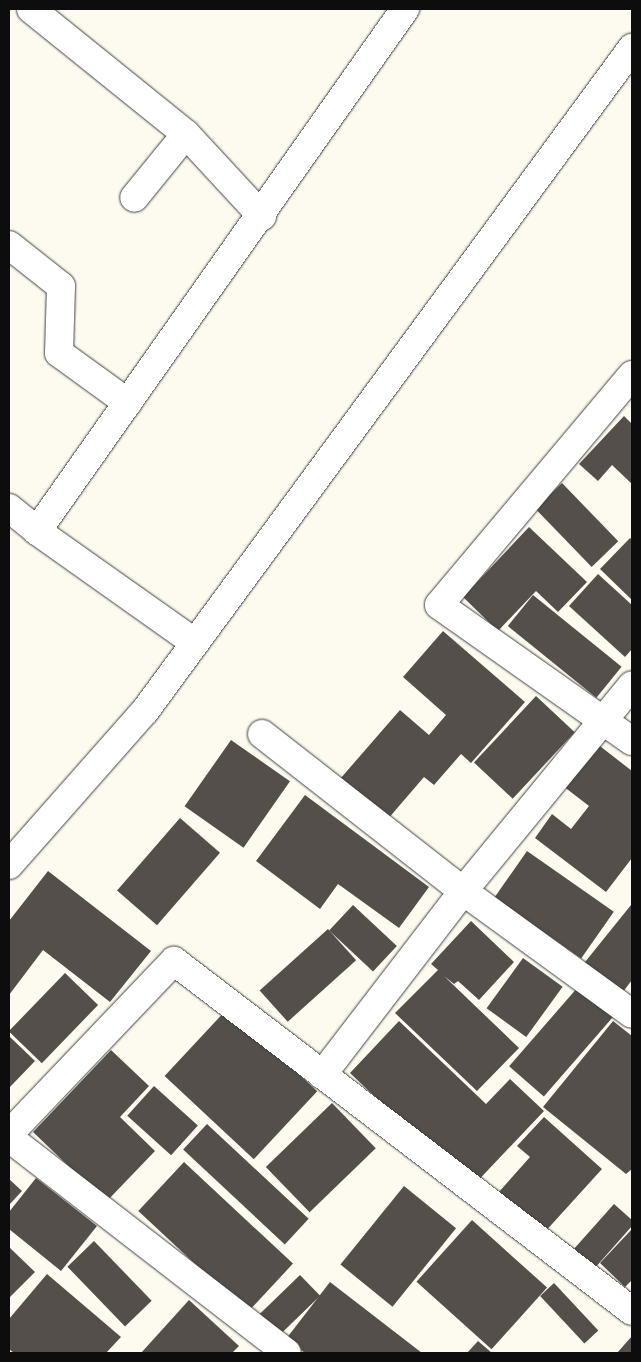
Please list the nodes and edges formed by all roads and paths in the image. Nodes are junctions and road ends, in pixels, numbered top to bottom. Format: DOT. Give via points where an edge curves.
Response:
graph roads {
  1 [pos="31,9"];
  2 [pos="405,9"];
  3 [pos="632,48"];
  4 [pos="186,134"];
  5 [pos="134,198"];
  6 [pos="262,216"];
  7 [pos="9,246"];
  8 [pos="632,375"];
  9 [pos="128,403"];
  10 [pos="9,508"];
  11 [pos="37,531"];
  12 [pos="194,642"];
  13 [pos="632,685"];
  14 [pos="602,720"];
  15 [pos="262,734"];
  16 [pos="632,741"];
  17 [pos="9,865"];
  18 [pos="463,891"];
  19 [pos="632,1014"];
  20 [pos="322,1075"];
  21 [pos="9,1136"];
  22 [pos="632,1311"];
  23 [pos="274,1350"];
  1 -- 4 [label="street"];
  2 -- 6 [label="street"];
  3 -- 12 [label="street"];
  4 -- 5 [label="street"];
  4 -- 6 [label="street"];
  6 -- 9 [label="street"];
  7 -- 9 [label="street" via="60,286 58,353"];
  8 -- 14 [label="street" via="439,605"];
  9 -- 11 [label="street"];
  10 -- 11 [label="street"];
  11 -- 12 [label="street"];
  12 -- 17 [label="street" via="145,710"];
  13 -- 14 [label="street"];
  14 -- 16 [label="street"];
  14 -- 18 [label="street"];
  15 -- 18 [label="street"];
  18 -- 19 [label="street"];
  18 -- 20 [label="street"];
  20 -- 21 [label="street" via="174,960"];
  20 -- 22 [label="street"];
  21 -- 23 [label="street"];
}
